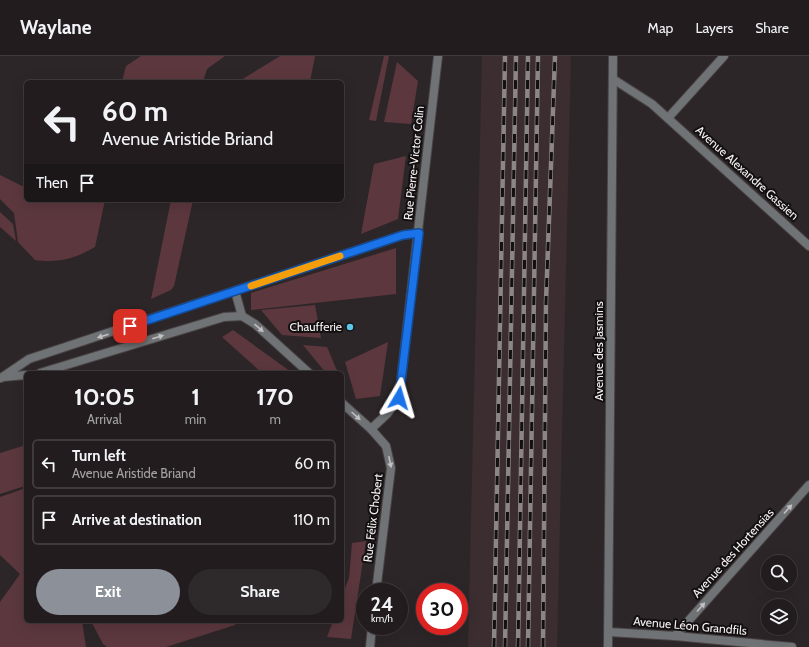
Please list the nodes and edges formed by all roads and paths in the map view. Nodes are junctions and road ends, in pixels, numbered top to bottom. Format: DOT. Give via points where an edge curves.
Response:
graph roads {
  1 [pos="438,56"];
  2 [pos="613,56"];
  3 [pos="724,56"];
  4 [pos="613,79"];
  5 [pos="668,118"];
  6 [pos="419,233"];
  7 [pos="809,246"];
  8 [pos="235,292"];
  9 [pos="242,316"];
  10 [pos="47,371"];
  11 [pos="307,371"];
  12 [pos="24,375"];
  13 [pos="1,378"];
  14 [pos="344,405"];
  15 [pos="371,429"];
  16 [pos="809,485"];
  17 [pos="377,583"];
  18 [pos="609,632"];
  19 [pos="371,635"];
  20 [pos="675,636"];
  21 [pos="370,647"];
  22 [pos="608,647"];
  23 [pos="792,647"];
  1 -- 6 [label="street, Rue Pierre-Victor Colin"];
  2 -- 4 [label="street, Avenue des Jasmins"];
  3 -- 5 [label="street"];
  4 -- 5 [label="street, Avenue Alexandre Gassien" via="652,104"];
  4 -- 18 [label="street, Avenue des Jasmins"];
  5 -- 7 [label="street, Avenue Alexandre Gassien"];
  6 -- 8 [label="street" via="403,235"];
  6 -- 15 [label="street, Rue Pierre-Victor Colin" via="399,398"];
  8 -- 9 [label="street"];
  8 -- 13 [label="street, one-way" via="30,359"];
  10 -- 9 [label="street, one-way" via="224,317"];
  9 -- 11 [label="street, one-way" via="255,324"];
  12 -- 13 [label="street"];
  14 -- 15 [label="street, Rue Félix Chobert, one-way"];
  15 -- 17 [label="street, Rue Félix Chobert, one-way" via="386,446 391,468"];
  20 -- 16 [label="street, Avenue des Hortensias, one-way"];
  18 -- 20 [label="street, Avenue Léon Grandfils"];
  18 -- 22 [label="street, Avenue des Jasmins"];
  19 -- 21 [label="street"];
  20 -- 23 [label="street, Avenue Léon Grandfils"];
}
